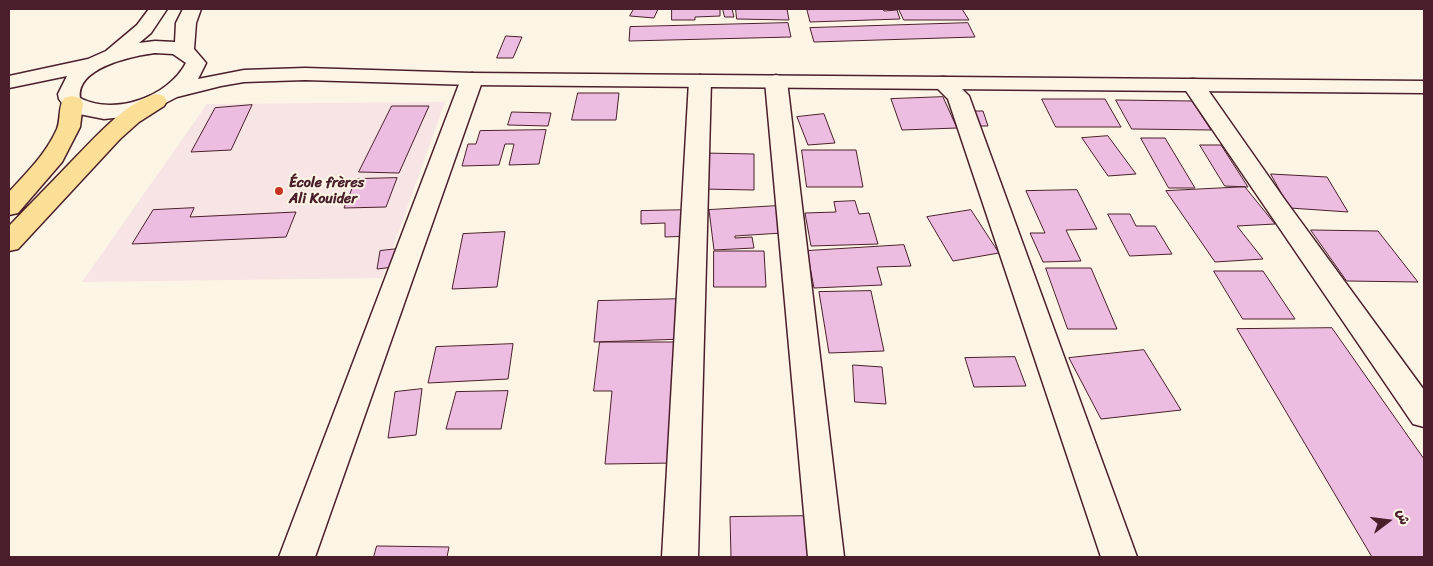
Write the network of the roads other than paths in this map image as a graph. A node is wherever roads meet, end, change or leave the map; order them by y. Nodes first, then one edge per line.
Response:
1 (158, 9) edge
2 (192, 9) edge
3 (188, 53) junction
4 (101, 61) junction
5 (305, 74) junction
6 (472, 79) junction
7 (700, 80) junction
8 (776, 81) junction
9 (9, 82) edge
10 (942, 82) junction
11 (1193, 85) junction
12 (1424, 87) edge
13 (9, 89) edge
14 (165, 96) junction
15 (60, 98) junction
16 (9, 207) edge
17 (9, 242) edge
18 (1413, 381) edge
19 (1424, 414) edge
20 (297, 557) edge
21 (680, 557) edge
22 (826, 557) edge
23 (1119, 557) edge

1 - 4 street
2 - 3 street
3 - 4 street
3 - 5 street
3 - 14 street
4 - 9 street
4 - 15 street
5 - 6 street
5 - 14 street
6 - 7 street
6 - 20 street
7 - 8 street
7 - 21 street
8 - 10 street
8 - 22 street
10 - 11 street
10 - 23 street
11 - 12 street
11 - 18 street
13 - 15 street
14 - 15 street
14 - 17 highway
15 - 16 highway
18 - 19 street

